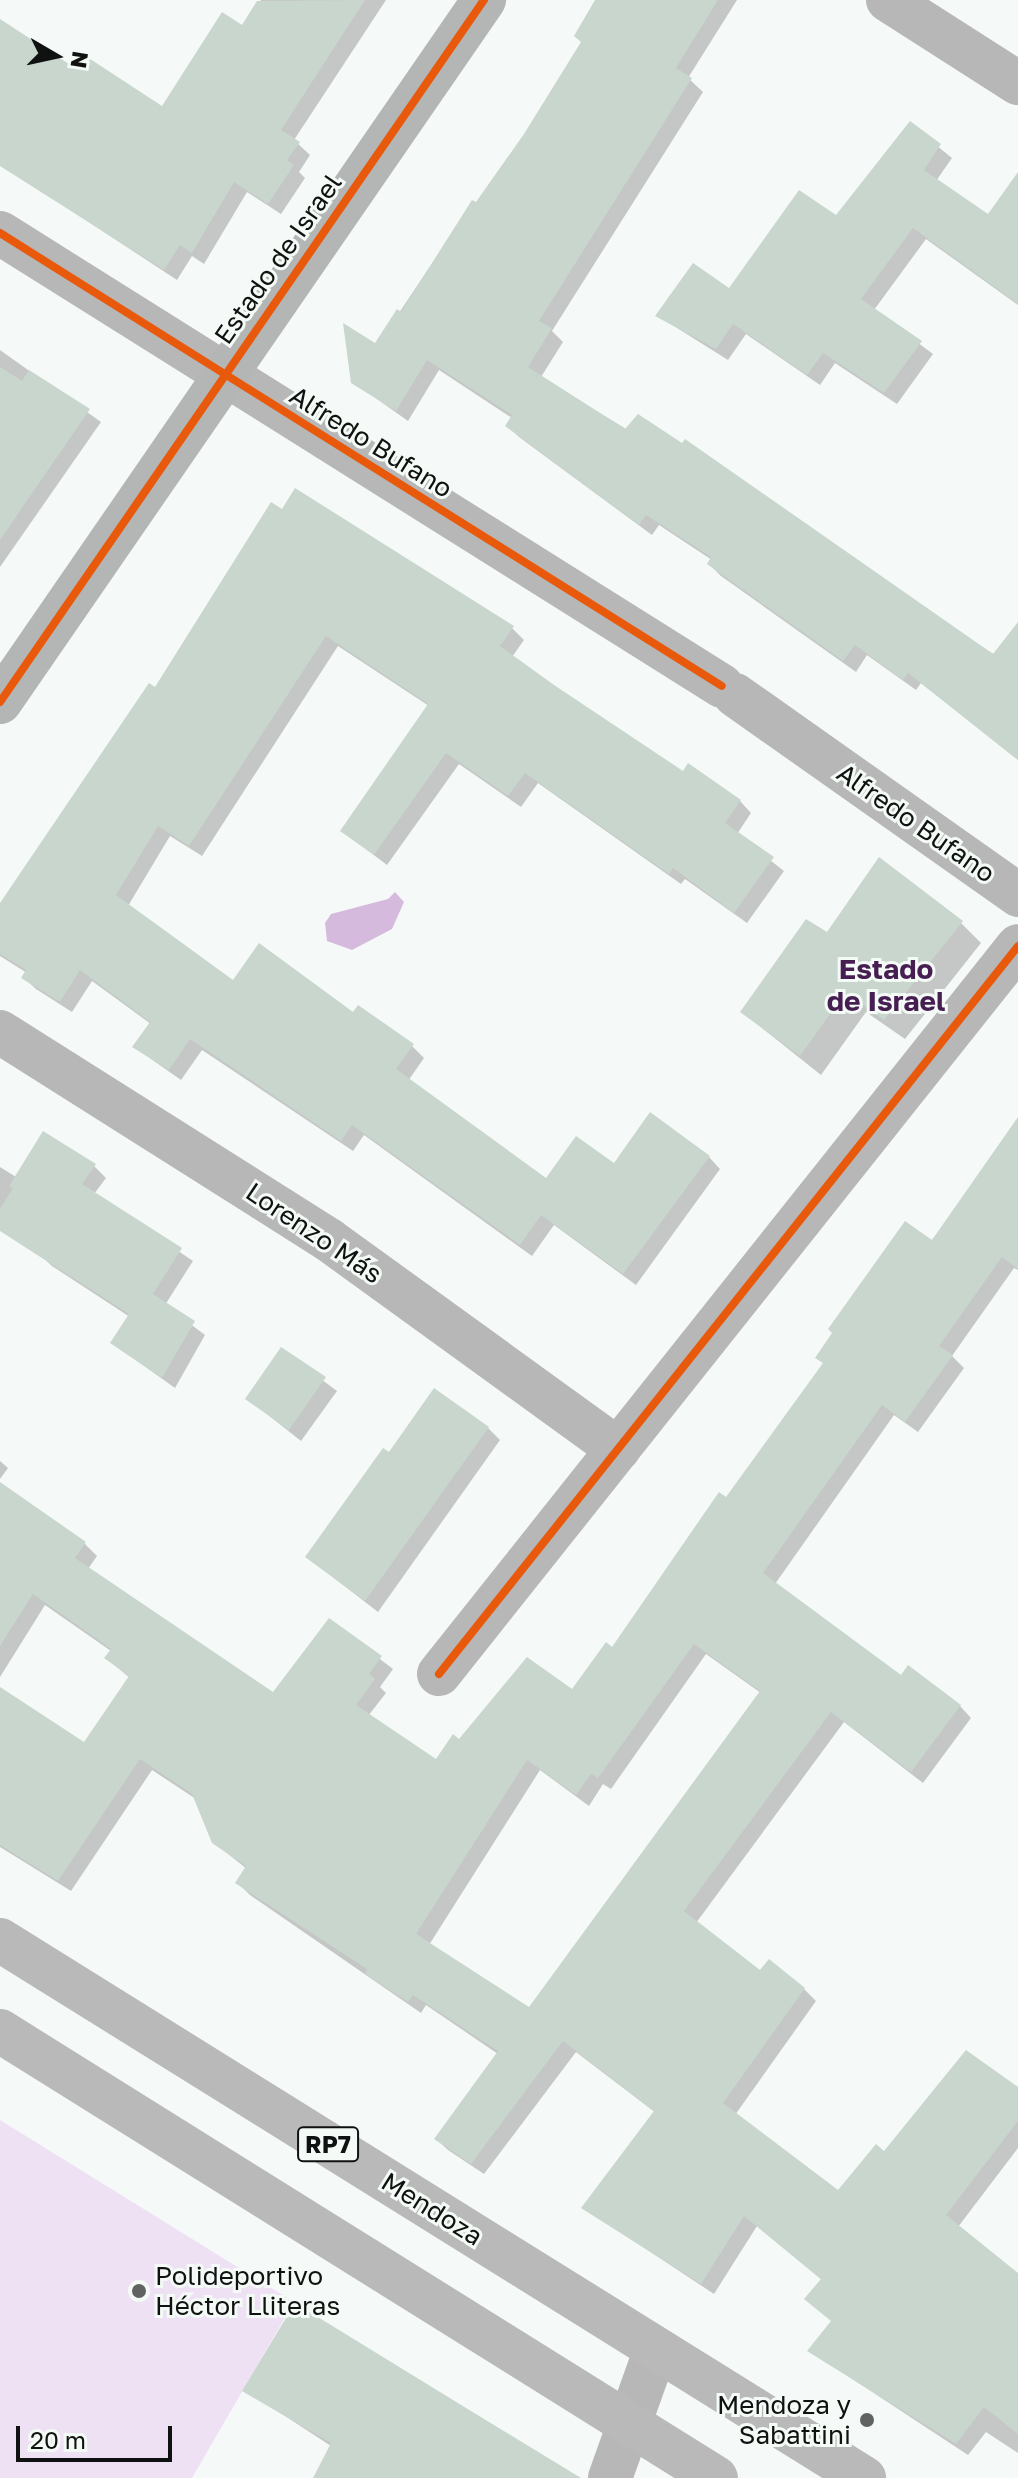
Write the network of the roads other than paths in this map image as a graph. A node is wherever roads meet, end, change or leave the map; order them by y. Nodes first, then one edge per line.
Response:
1 (484, 0) edge
2 (888, 0) edge
3 (1018, 83) edge
4 (0, 233) edge
5 (223, 373) junction
6 (0, 702) edge
7 (1018, 895) edge
8 (1018, 946) edge
9 (0, 1032) edge
10 (618, 1449) junction
11 (439, 1674) dead end
12 (0, 1940) edge
13 (0, 2031) edge
14 (656, 2349) junction
15 (630, 2424) junction
16 (610, 2478) edge
17 (716, 2478) edge
18 (864, 2478) edge

1 - 5 street, Estado de Israel
2 - 3 street
4 - 5 street, Alfredo Bufano
5 - 6 street, Estado de Israel
5 - 7 street, Alfredo Bufano
8 - 10 street
9 - 10 street, Lorenzo Más
10 - 11 street
12 - 14 main road, Mendoza / RP7
13 - 15 main road
14 - 15 street
14 - 18 main road, Mendoza / RP7
15 - 16 street
15 - 17 main road

